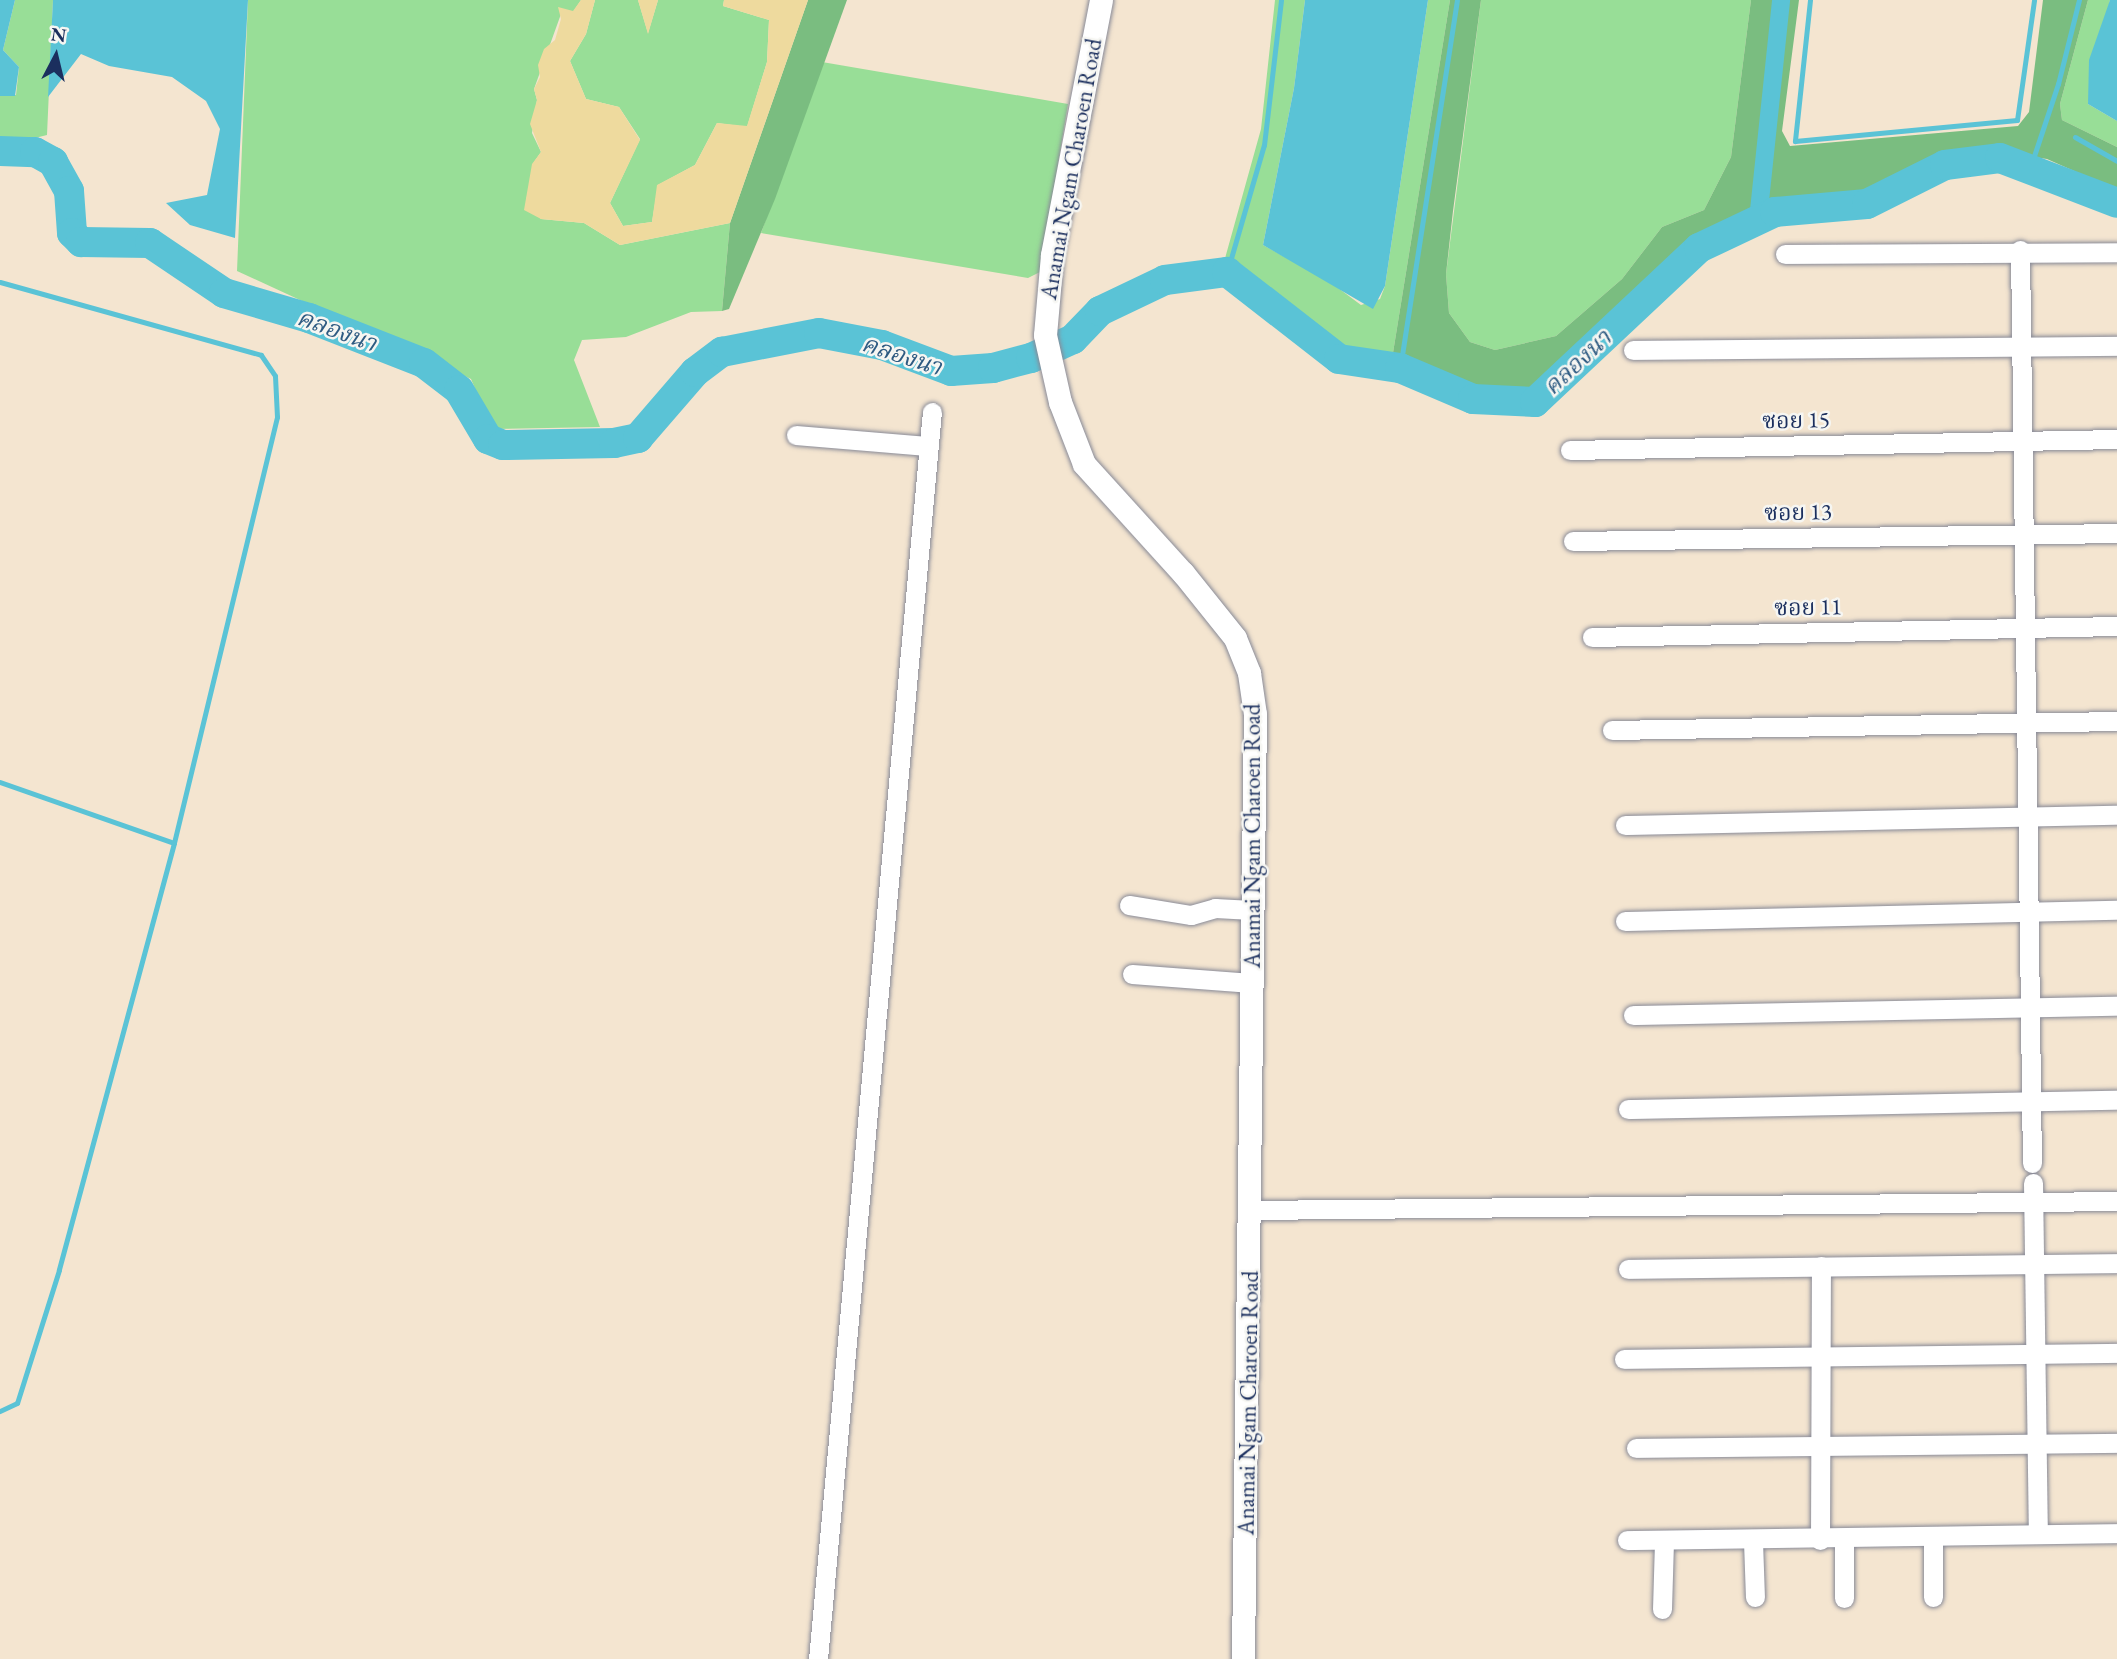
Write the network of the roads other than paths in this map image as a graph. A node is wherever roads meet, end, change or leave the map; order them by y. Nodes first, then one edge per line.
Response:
1 (1101, 0) edge
2 (2020, 250) junction
3 (2117, 252) edge
4 (1785, 254) dead end
5 (2021, 345) junction
6 (2117, 346) edge
7 (1633, 351) dead end
8 (932, 412) dead end
9 (796, 435) dead end
10 (2023, 439) junction
11 (2117, 439) edge
12 (927, 446) junction
13 (1570, 450) dead end
14 (2024, 533) junction
15 (2117, 533) edge
16 (1573, 541) dead end
17 (2025, 626) junction
18 (2117, 626) edge
19 (1592, 637) dead end
20 (2027, 721) junction
21 (2117, 721) edge
22 (1612, 730) dead end
23 (2028, 815) junction
24 (2117, 815) edge
25 (1625, 825) dead end
26 (1129, 905) dead end
27 (1252, 910) junction
28 (2117, 910) edge
29 (2029, 911) junction
30 (1625, 921) dead end
31 (1132, 974) dead end
32 (1252, 983) junction
33 (2031, 1006) junction
34 (2117, 1006) edge
35 (1633, 1015) dead end
36 (2117, 1100) edge
37 (2032, 1101) junction
38 (1628, 1109) dead end
39 (2033, 1183) junction
40 (2117, 1201) edge
41 (1249, 1210) junction
42 (2117, 1262) edge
43 (2034, 1263) junction
44 (1821, 1266) junction
45 (1628, 1269) dead end
46 (2035, 1353) junction
47 (2117, 1353) edge
48 (1821, 1358) junction
49 (1624, 1359) dead end
50 (2037, 1443) junction
51 (2117, 1443) edge
52 (1636, 1448) dead end
53 (1821, 1448) junction
54 (2038, 1533) junction
55 (2117, 1533) edge
56 (1933, 1539) junction
57 (1627, 1540) dead end
58 (1820, 1540) junction
59 (1844, 1540) junction
60 (1664, 1541) junction
61 (1753, 1541) junction
62 (1755, 1597) dead end
63 (1933, 1597) dead end
64 (1844, 1598) dead end
65 (1662, 1609) dead end
66 (818, 1659) edge
67 (1243, 1659) edge

1 - 27 street, Anamai Ngam Charoen Road
2 - 3 street
2 - 4 street
2 - 5 street
5 - 6 street
5 - 7 street
5 - 10 street
8 - 12 street
9 - 12 street
10 - 11 street, ซอย 15
10 - 13 street, ซอย 15
10 - 14 street
12 - 66 street
14 - 15 street, ซอย 13
14 - 16 street, ซอย 13
14 - 17 street
17 - 18 street, ซอย 11
17 - 19 street, ซอย 11
17 - 20 street
20 - 21 street
20 - 22 street
20 - 23 street
23 - 24 street
23 - 25 street
23 - 29 street
26 - 27 street
27 - 32 street, Anamai Ngam Charoen Road
28 - 29 street
29 - 30 street
29 - 33 street
31 - 32 street
32 - 41 street, Anamai Ngam Charoen Road
33 - 34 street
33 - 35 street
33 - 37 street
36 - 37 street
37 - 38 street
37 - 39 street
39 - 40 street
39 - 41 street
39 - 43 street
41 - 67 street, Anamai Ngam Charoen Road
42 - 43 street
43 - 44 street
43 - 46 street
44 - 45 street
44 - 48 street
46 - 47 street
46 - 48 street
46 - 50 street
48 - 49 street
48 - 53 street
50 - 51 street
50 - 53 street
50 - 54 street
52 - 53 street
53 - 58 street
54 - 55 street
54 - 56 street
56 - 59 street
56 - 63 street
57 - 60 street
58 - 59 street
58 - 61 street
59 - 64 street
60 - 61 street
60 - 65 street
61 - 62 street

